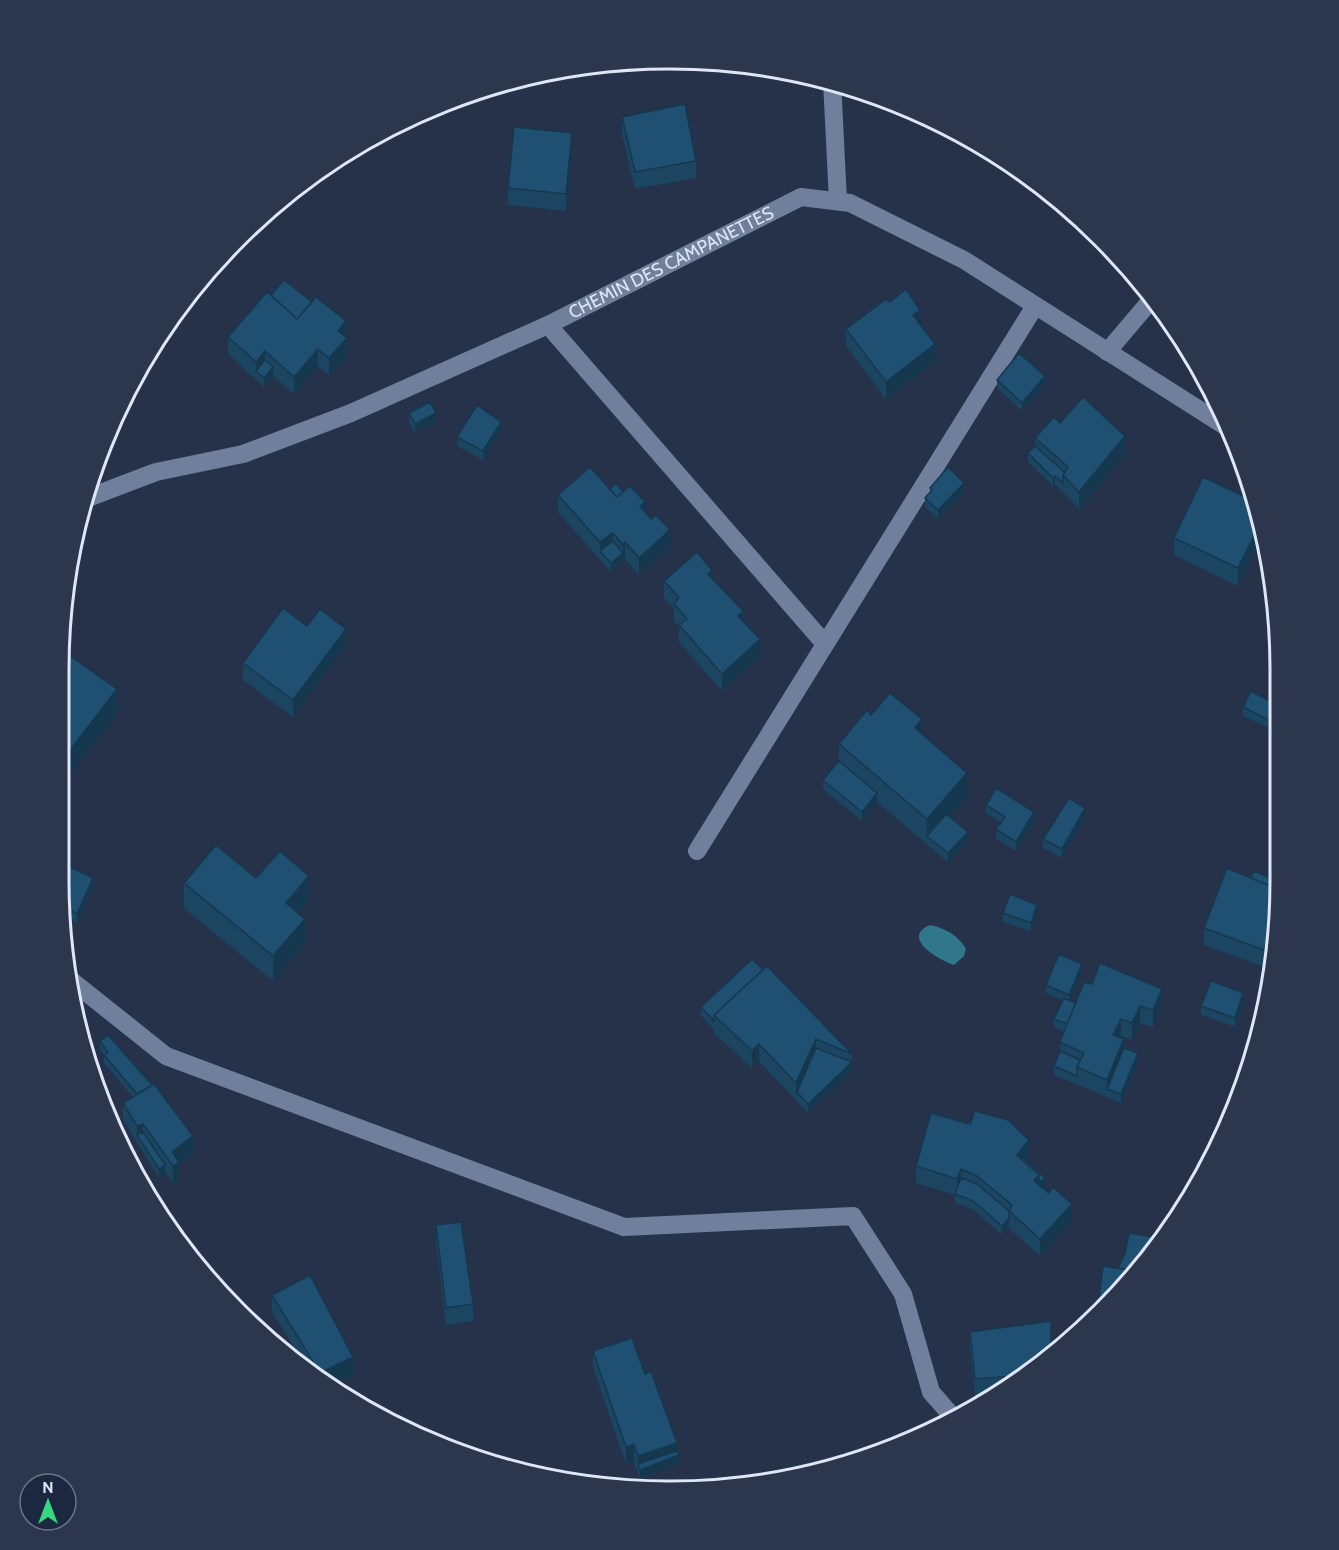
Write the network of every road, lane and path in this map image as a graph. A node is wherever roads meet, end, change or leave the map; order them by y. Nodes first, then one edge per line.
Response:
1 (833, 91) edge
2 (838, 201) junction
3 (1147, 305) edge
4 (1035, 306) junction
5 (548, 326) junction
6 (1107, 352) junction
7 (1215, 420) edge
8 (95, 495) edge
9 (825, 644) junction
10 (697, 851) dead end
11 (79, 987) edge
12 (949, 1412) edge

1 - 2 street
2 - 4 street, CHEMIN DES CAMPANETTES
2 - 5 street, CHEMIN DES CAMPANETTES
3 - 6 street
4 - 6 street, CHEMIN DES CAMPANETTES
4 - 9 street
5 - 8 street, CHEMIN DES CAMPANETTES
5 - 9 street
6 - 7 street, CHEMIN DES CAMPANETTES
9 - 10 street
11 - 12 street

